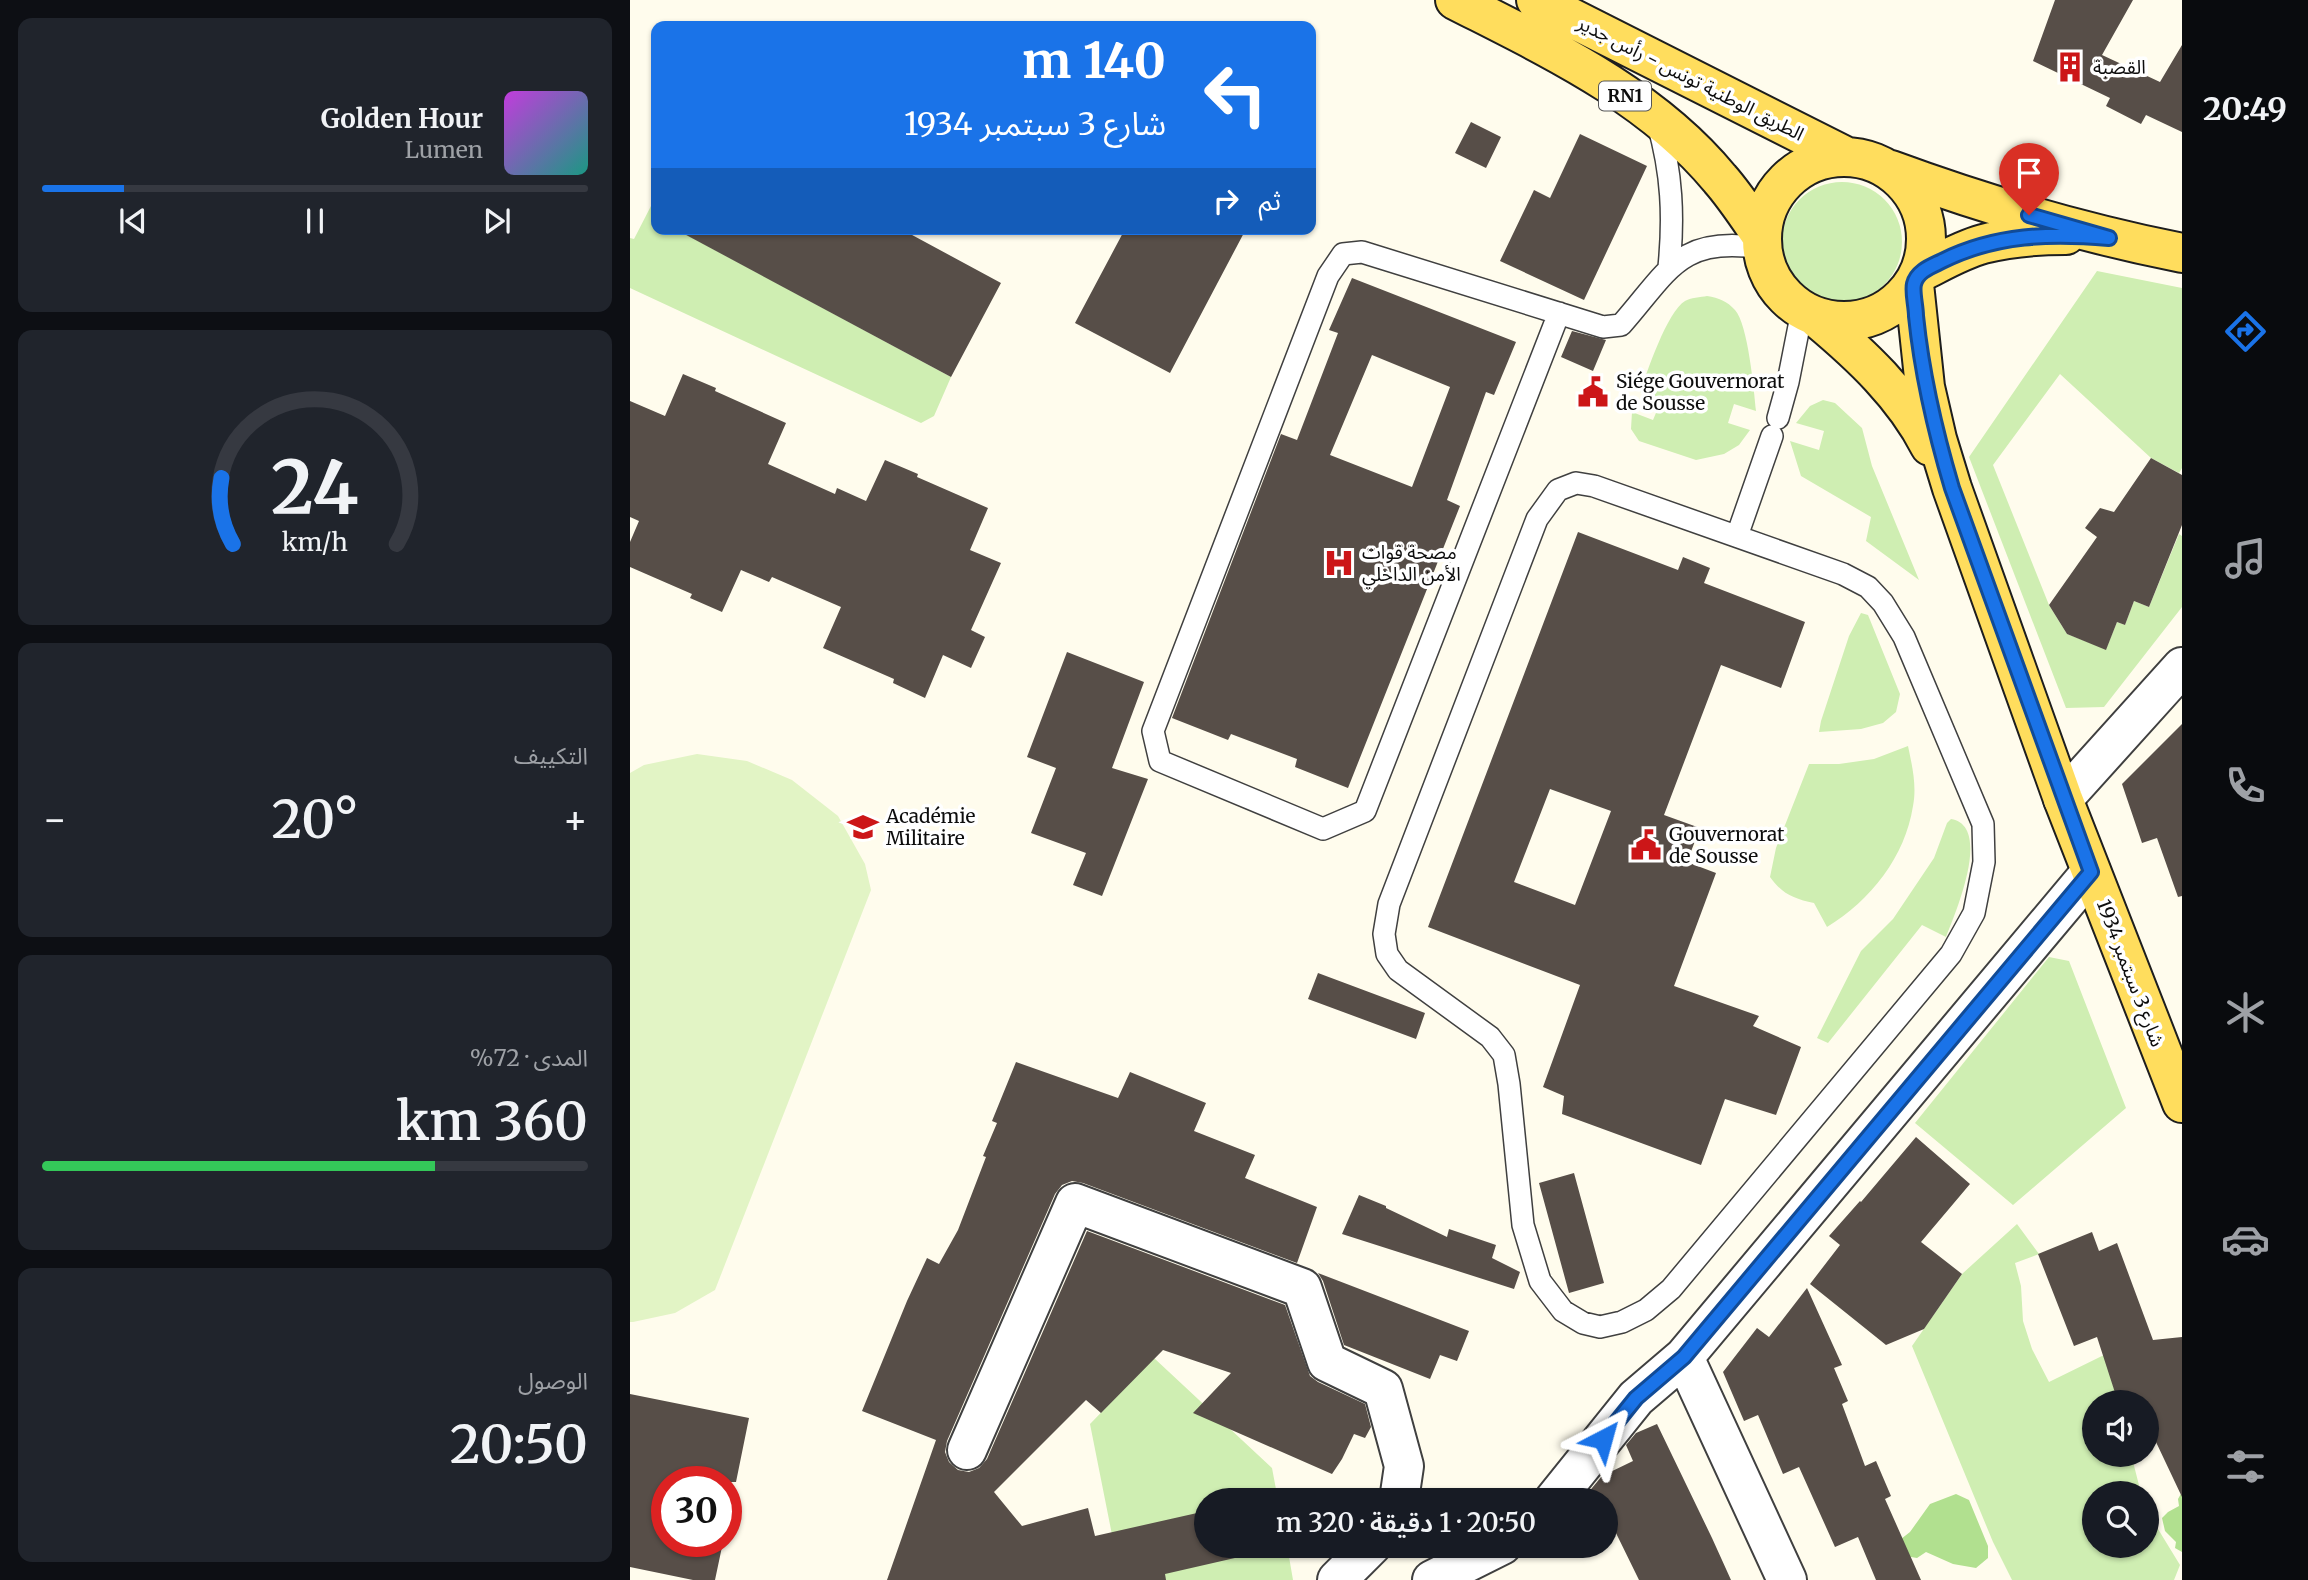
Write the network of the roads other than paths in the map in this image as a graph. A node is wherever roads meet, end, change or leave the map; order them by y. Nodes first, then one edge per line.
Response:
1 (1455, 0) edge
2 (1536, 0) edge
3 (1657, 118) junction
4 (1845, 156) junction
5 (1886, 168) junction
6 (2109, 238) junction
7 (1761, 241) junction
8 (2182, 253) edge
9 (1669, 267) junction
10 (1917, 278) junction
11 (1559, 313) junction
12 (1810, 315) junction
13 (1952, 488) junction
14 (1737, 537) junction
15 (2182, 667) edge
16 (2063, 799) junction
17 (2091, 872) junction
18 (2182, 1103) edge
19 (1684, 1357) junction
20 (967, 1450) dead end
21 (1401, 1488) edge
22 (1564, 1488) edge
23 (1359, 1558) edge
24 (1476, 1558) edge
25 (1337, 1580) edge
26 (1432, 1580) edge
27 (1787, 1580) edge

1 - 3 main road, الطريق الوطنية تونس - رأس جدير / RN1
2 - 4 main road, الطريق الوطنية تونس - رأس جدير / RN1
3 - 7 main road, الطريق الوطنية تونس - رأس جدير / RN1
3 - 9 lane
4 - 5 main road, RN1
4 - 7 main road, RN1
5 - 6 main road
5 - 10 main road, RN1
6 - 8 main road
6 - 10 main road
7 - 9 lane
7 - 12 main road, RN1
9 - 11 lane
10 - 12 main road
10 - 13 main road, شارع 3 سبتمبر 1934 / RN1
11 - 11 lane
12 - 13 main road, شارع 3 سبتمبر 1934 / RN1
12 - 14 lane
13 - 16 main road, شارع 3 سبتمبر 1934 / RN1
14 - 14 lane
15 - 16 street
16 - 17 main road, شارع 3 سبتمبر 1934 / RN1
17 - 18 main road, شارع 3 سبتمبر 1934 / RN1
17 - 19 street
19 - 22 street
19 - 27 street
20 - 21 street
23 - 25 street
24 - 26 street

